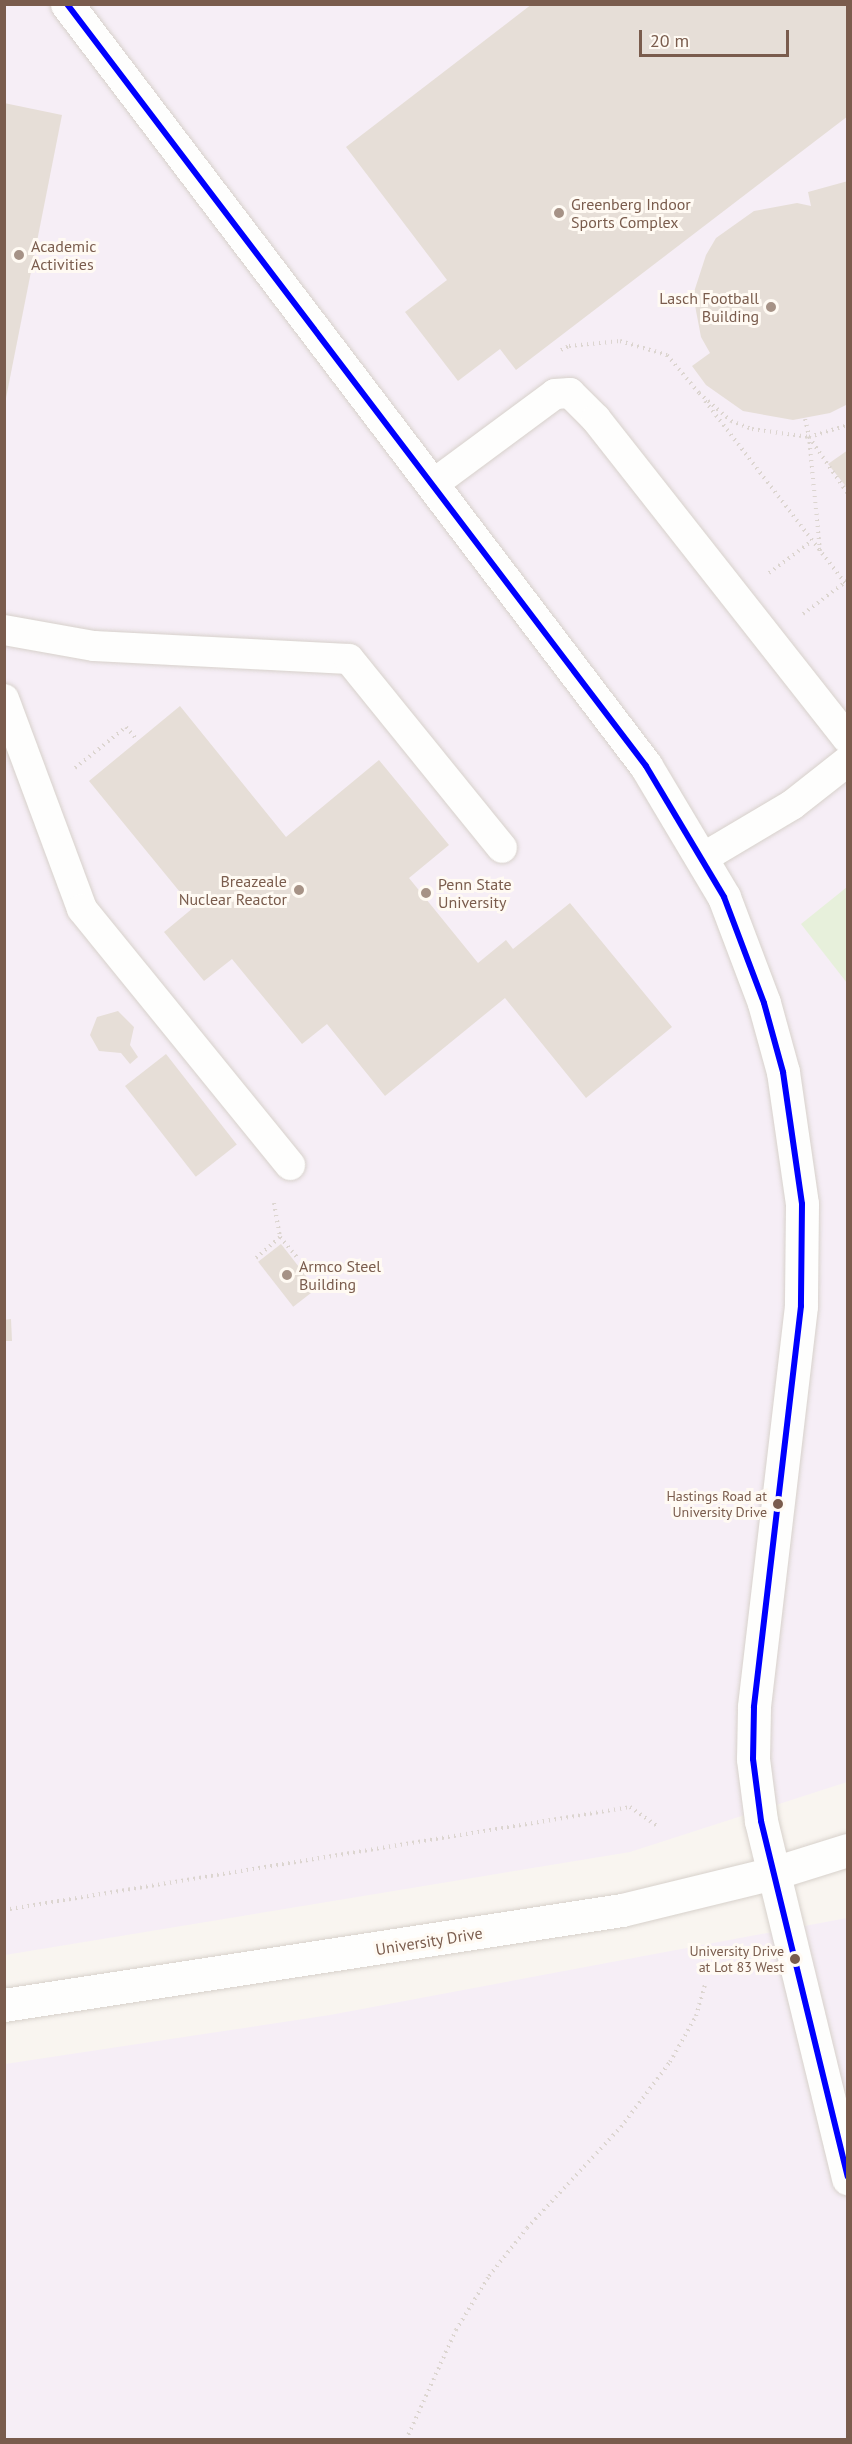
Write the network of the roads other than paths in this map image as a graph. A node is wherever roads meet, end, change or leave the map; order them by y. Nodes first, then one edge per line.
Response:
1 (67, 4) edge
2 (432, 485) junction
3 (4, 630) edge
4 (4, 699) edge
5 (848, 739) edge
6 (848, 761) edge
7 (502, 848) dead end
8 (701, 859) junction
9 (290, 1165) dead end
10 (848, 1850) edge
11 (774, 1873) junction
12 (4, 2005) edge
13 (848, 2179) edge

1 - 2 street
2 - 5 lane
2 - 8 street
3 - 7 lane
4 - 9 lane
6 - 8 lane
8 - 11 street
10 - 11 street, University Drive
11 - 12 street, University Drive
11 - 13 street

